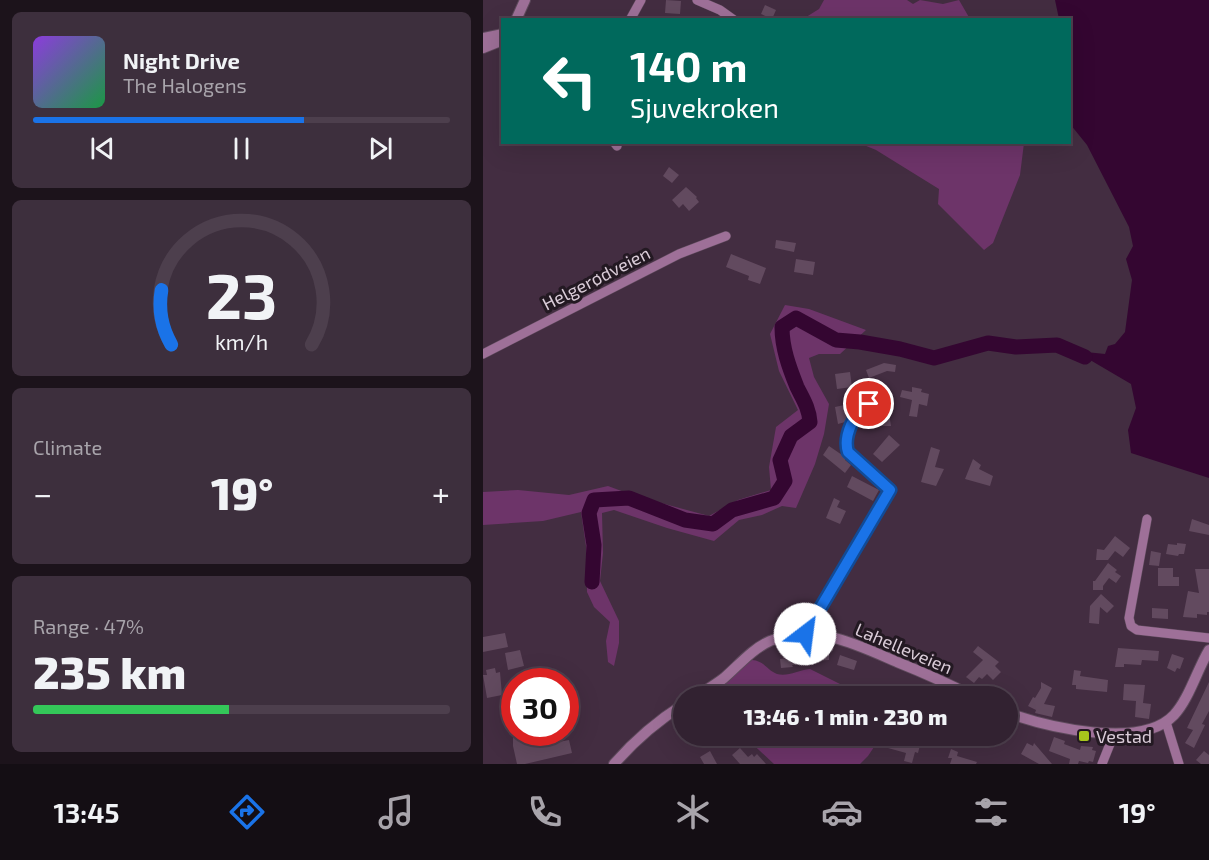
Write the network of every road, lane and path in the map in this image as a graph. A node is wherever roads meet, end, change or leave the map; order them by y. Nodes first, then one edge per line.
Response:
1 (525, 0) edge
2 (641, 0) edge
3 (697, 0) edge
4 (517, 18) edge
5 (631, 18) edge
6 (731, 18) edge
7 (501, 34) edge
8 (483, 38) edge
9 (501, 41) edge
10 (483, 48) edge
11 (726, 236) dead end
12 (483, 354) edge
13 (869, 404) dead end
14 (1147, 519) dead end
15 (805, 634) junction
16 (1209, 638) edge
17 (1209, 650) edge
18 (712, 686) edge
19 (952, 686) edge
20 (673, 712) edge
21 (1018, 716) edge
22 (1166, 722) junction
23 (1114, 734) junction
24 (615, 764) edge
25 (1102, 764) edge
26 (1179, 764) edge

1 - 4 street
2 - 5 street
3 - 6 street
7 - 8 street
9 - 10 street
11 - 12 street, Helgerødveien
13 - 15 street
14 - 16 street
15 - 18 street, Lahelleveien
15 - 19 street, Lahelleveien
17 - 22 street
20 - 24 street
21 - 23 street
22 - 23 street
22 - 26 street
23 - 25 street

